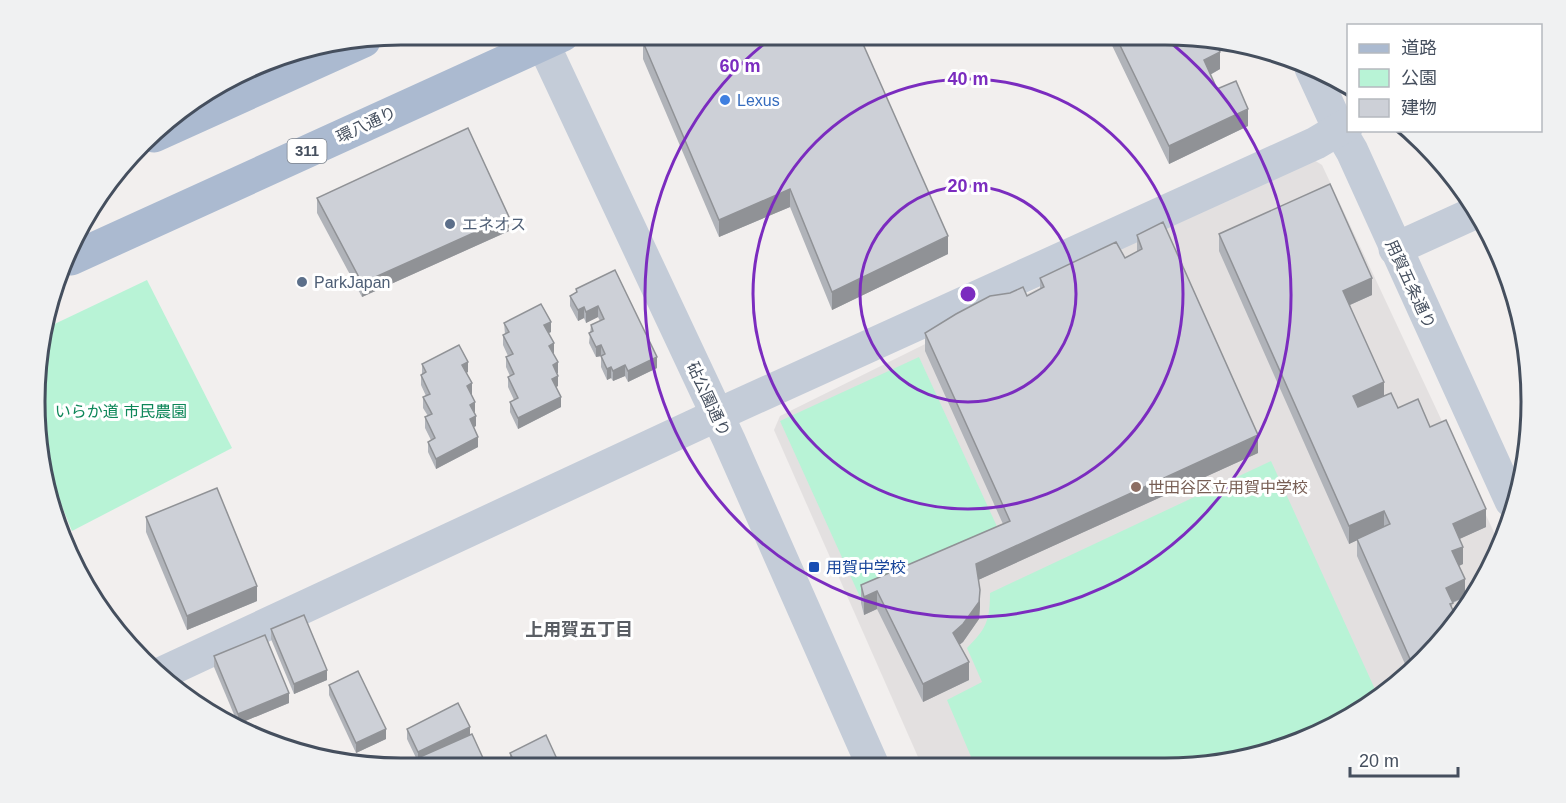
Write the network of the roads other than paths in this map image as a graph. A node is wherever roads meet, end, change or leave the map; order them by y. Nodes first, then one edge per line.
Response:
1 (533, 45) edge
2 (551, 45) edge
3 (344, 50) edge
4 (1318, 80) edge
5 (1344, 126) edge
6 (173, 127) edge
7 (1469, 216) edge
8 (1395, 249) junction
9 (76, 257) edge
10 (717, 415) junction
11 (1509, 464) edge
12 (1510, 491) edge
13 (167, 671) edge
14 (860, 758) edge

1 - 9 main road, 環八通り / 311
2 - 10 street, 砧公園通り
3 - 6 main road
4 - 5 street, 用賀五条通り
5 - 8 street, 用賀五条通り
5 - 10 street
7 - 8 street
8 - 11 street, 用賀五条通り
10 - 13 street
10 - 14 street, 砧公園通り
11 - 12 street, 用賀五条通り

